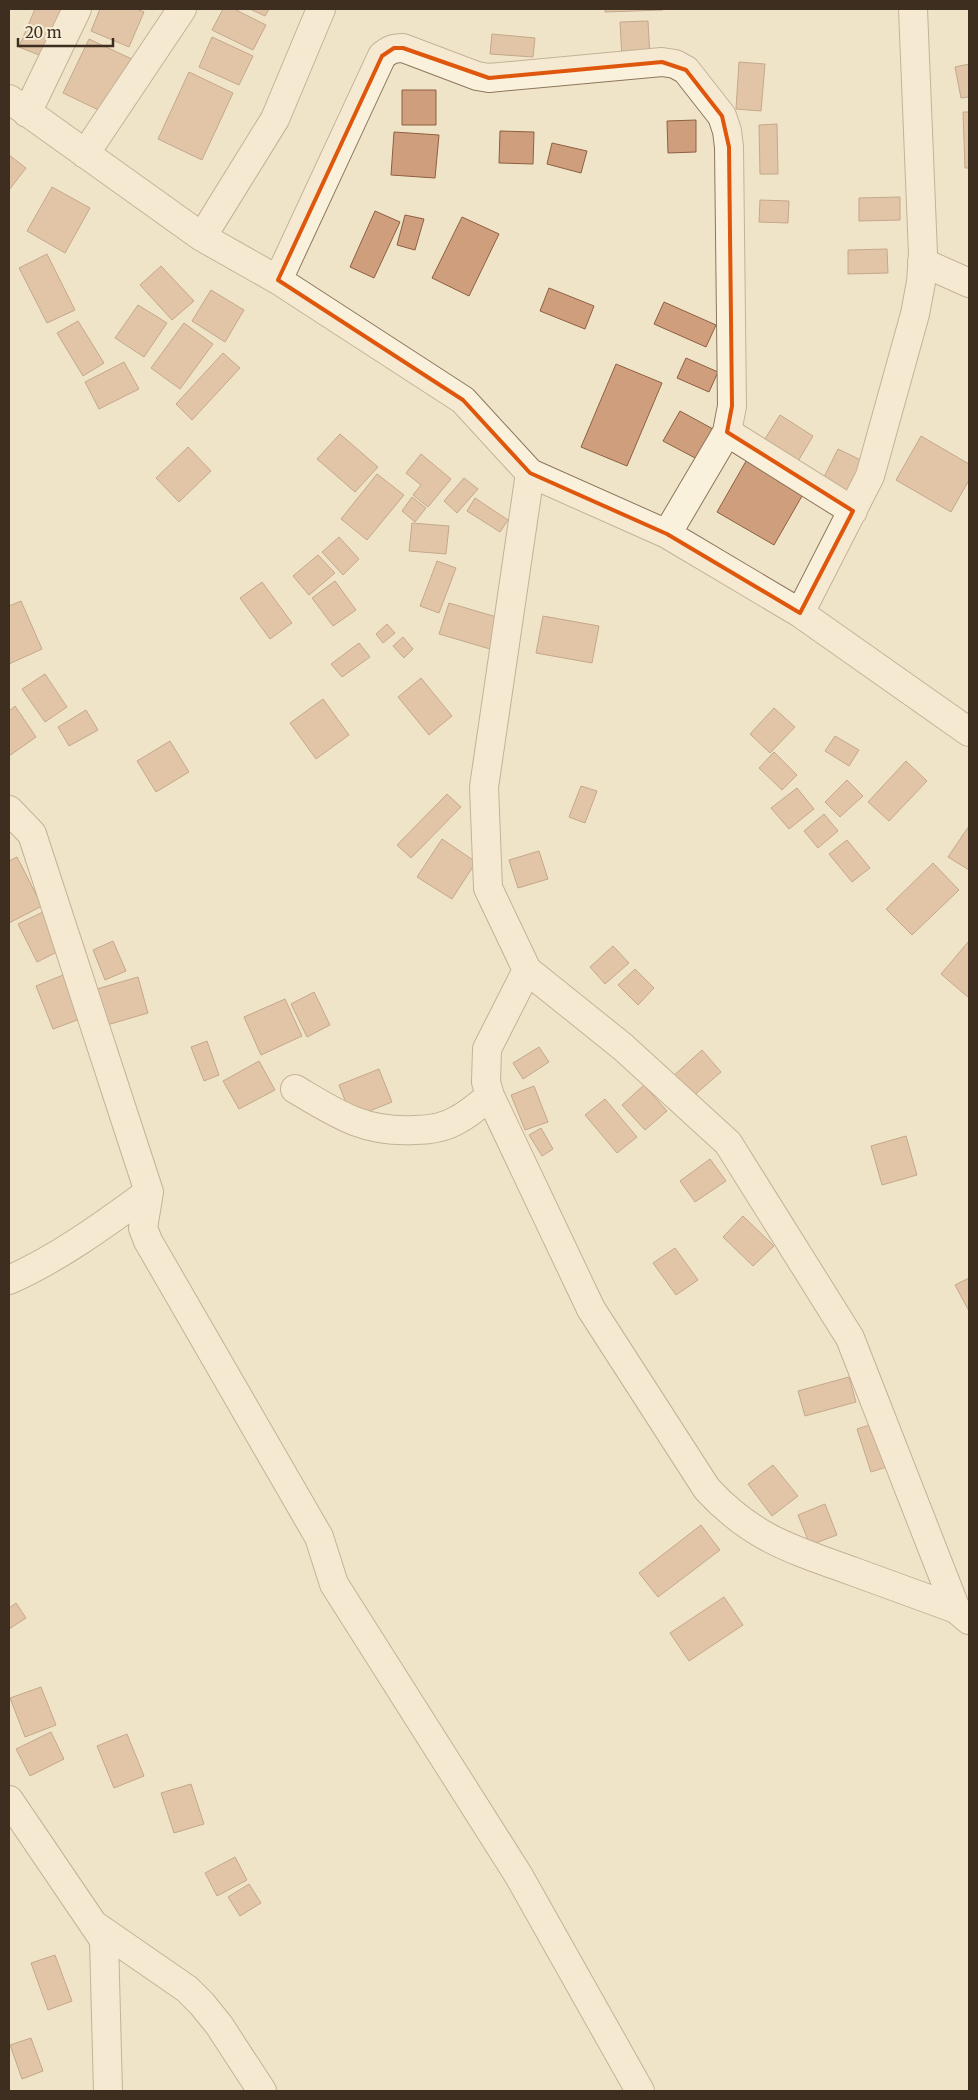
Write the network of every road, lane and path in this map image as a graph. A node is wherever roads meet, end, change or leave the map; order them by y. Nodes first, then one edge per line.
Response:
1 (76, 9) edge
2 (182, 9) edge
3 (321, 9) edge
4 (912, 9) edge
5 (18, 106) edge
6 (85, 154) junction
7 (202, 237) junction
8 (922, 262) junction
9 (278, 280) junction
10 (969, 283) edge
11 (727, 432) junction
12 (530, 472) junction
13 (853, 511) junction
14 (667, 534) junction
15 (800, 613) junction
16 (969, 732) edge
17 (9, 810) edge
18 (527, 970) junction
19 (295, 1089) dead end
20 (490, 1096) junction
21 (149, 1192) junction
22 (9, 1280) edge
23 (963, 1614) edge
24 (9, 1800) edge
25 (93, 1924) junction
26 (108, 2091) edge
27 (262, 2091) edge
28 (640, 2091) edge

1 - 5 street
2 - 6 street
3 - 7 street
4 - 8 street
5 - 6 street
6 - 7 street
7 - 9 street
8 - 10 street
8 - 13 street
9 - 11 street
9 - 12 street
11 - 13 street
11 - 14 street
12 - 14 street
12 - 18 street
13 - 15 street
14 - 15 street
15 - 16 street
17 - 21 street
18 - 20 street
18 - 23 street
19 - 20 street
20 - 23 street
21 - 22 street
21 - 28 street
24 - 25 street
25 - 26 street
25 - 27 street

